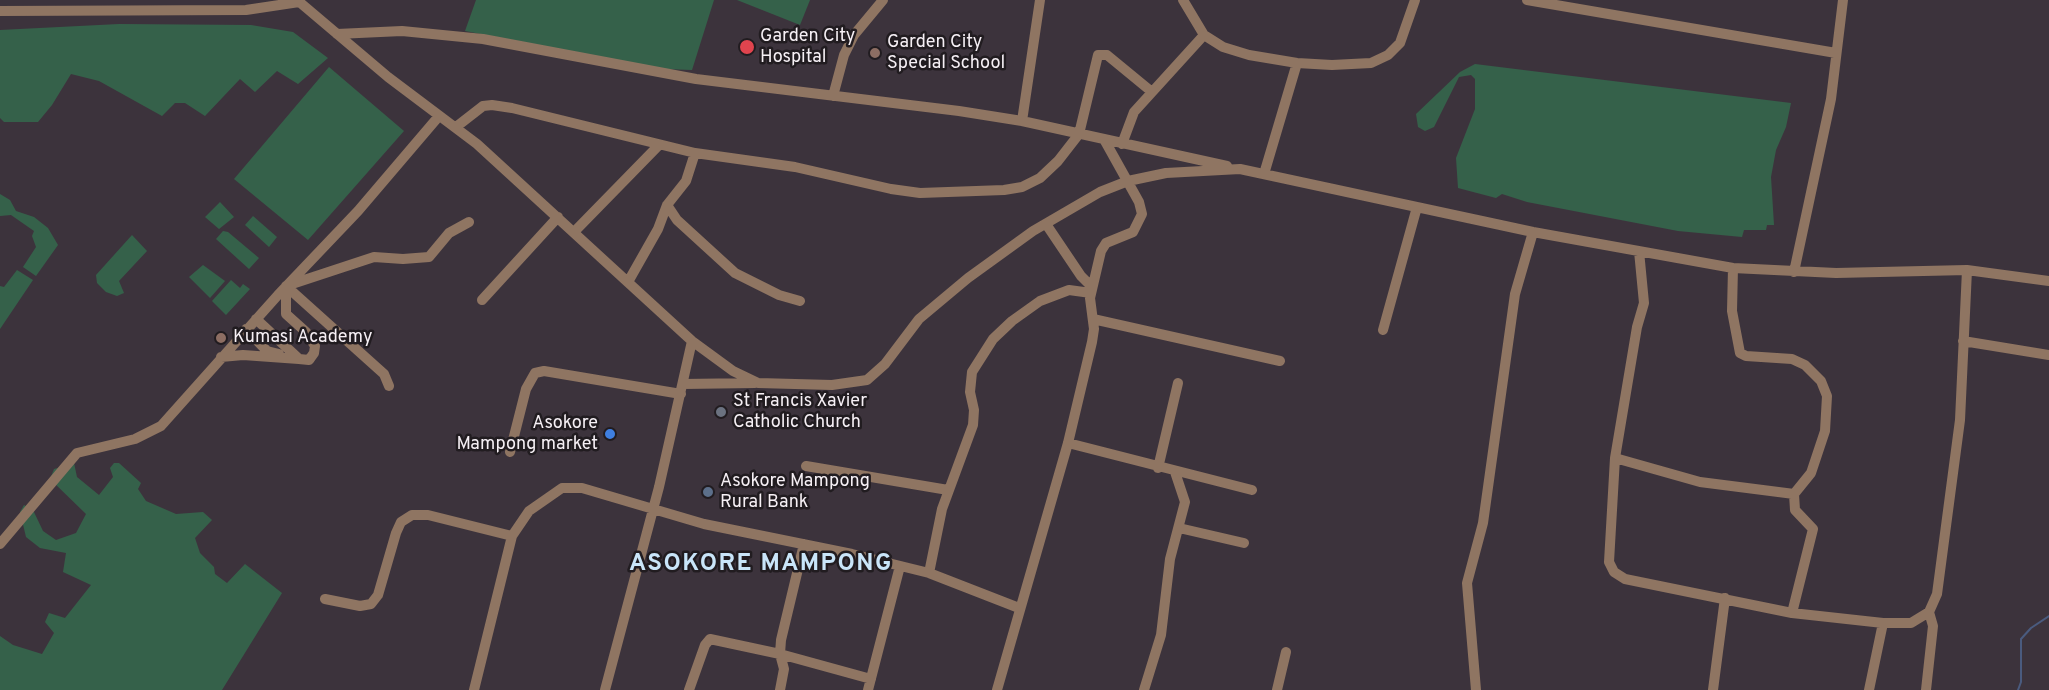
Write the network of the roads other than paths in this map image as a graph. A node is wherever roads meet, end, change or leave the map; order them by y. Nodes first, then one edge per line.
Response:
1 (884, 0) edge
2 (1040, 0) edge
3 (1183, 0) edge
4 (1415, 0) edge
5 (1527, 0) edge
6 (1843, 0) edge
7 (298, 1) edge
8 (1588, 5) edge
9 (0, 11) edge
10 (336, 34) junction
11 (1204, 35) junction
12 (1836, 53) junction
13 (1297, 63) junction
14 (1152, 92) junction
15 (833, 96) junction
16 (439, 116) junction
17 (1022, 121) junction
18 (456, 127) junction
19 (1079, 134) junction
20 (1104, 141) junction
21 (1122, 144) junction
22 (659, 145) junction
23 (695, 153) junction
24 (1240, 169) junction
25 (1264, 174) junction
26 (1128, 181) junction
27 (667, 205) junction
28 (1417, 207) junction
29 (558, 217) junction
30 (469, 222) dead end
31 (1046, 224) junction
32 (574, 232) junction
33 (1533, 232) junction
34 (1639, 251) junction
35 (1733, 268) junction
36 (1967, 270) junction
37 (1794, 272) junction
38 (2049, 281) edge
39 (628, 282) junction
40 (286, 286) junction
41 (1092, 290) junction
42 (482, 300) dead end
43 (800, 301) dead end
44 (271, 302) junction
45 (286, 314) junction
46 (256, 319) junction
47 (1093, 320) junction
48 (246, 329) junction
49 (1383, 330) dead end
50 (692, 341) junction
51 (1963, 341) junction
52 (2049, 355) edge
53 (221, 357) junction
54 (299, 359) junction
55 (1280, 361) dead end
56 (758, 383) junction
57 (1178, 383) dead end
58 (389, 386) dead end
59 (682, 389) junction
60 (1068, 443) junction
61 (510, 452) dead end
62 (1615, 458) junction
63 (806, 466) dead end
64 (1158, 468) junction
65 (1175, 472) junction
66 (948, 490) junction
67 (1252, 490) dead end
68 (1794, 494) junction
69 (654, 508) junction
70 (1179, 528) junction
71 (512, 536) junction
72 (0, 543) edge
73 (1244, 543) dead end
74 (804, 544) junction
75 (900, 566) junction
76 (929, 573) junction
77 (1725, 598) junction
78 (325, 599) dead end
79 (1019, 608) junction
80 (1929, 612) junction
81 (1792, 613) junction
82 (1883, 623) junction
83 (1287, 652) dead end
84 (780, 654) junction
85 (870, 684) edge
86 (474, 690) edge
87 (605, 690) edge
88 (689, 690) edge
89 (780, 690) edge
90 (997, 690) edge
91 (1144, 690) edge
92 (1277, 690) edge
93 (1476, 690) edge
94 (1713, 690) edge
95 (1869, 690) edge
96 (1926, 690) edge

1 - 15 street
2 - 17 street
3 - 11 street
4 - 13 street
5 - 8 street
6 - 12 street
7 - 9 street
7 - 10 street
8 - 12 street
10 - 15 street
10 - 16 street
11 - 13 street
11 - 14 street
12 - 37 street
13 - 25 street
14 - 19 street
14 - 21 street
15 - 17 street
16 - 18 street
16 - 40 street
17 - 19 street
18 - 22 street
18 - 29 street
19 - 20 street
19 - 23 street
20 - 21 street
20 - 26 street
21 - 24 street
22 - 23 street
22 - 32 street
23 - 27 street
24 - 25 street
24 - 26 street
25 - 28 street
26 - 31 street
26 - 41 street
27 - 39 street
27 - 43 street
28 - 33 street
28 - 49 street
29 - 32 street
29 - 42 street
30 - 40 street
31 - 41 street
31 - 56 street
32 - 39 street
33 - 34 street
33 - 93 street
34 - 35 street
34 - 62 street
35 - 37 street
35 - 68 street
36 - 37 street
36 - 38 street
36 - 51 street
39 - 50 street
40 - 44 street
40 - 45 street
40 - 58 street
41 - 47 street
41 - 66 street
44 - 45 street
44 - 46 street
45 - 54 street
46 - 48 street
46 - 54 street
47 - 55 street
47 - 60 street
48 - 53 street
48 - 54 street
50 - 56 street
50 - 59 street
51 - 52 street
51 - 80 street
53 - 54 street
53 - 72 street
56 - 59 street
57 - 64 street
59 - 61 street
59 - 69 street
60 - 64 street
60 - 79 street
62 - 68 street
62 - 77 street
63 - 66 street
64 - 65 street
65 - 67 street
65 - 70 street
66 - 76 street
68 - 81 street
69 - 71 street
69 - 74 street
69 - 87 street
70 - 73 street
70 - 91 street
71 - 78 street
71 - 86 street
74 - 75 street
74 - 84 street
75 - 76 street
75 - 85 street
76 - 79 street
77 - 81 street
77 - 94 street
79 - 90 street
80 - 82 street
80 - 96 street
81 - 82 street
82 - 95 street
83 - 92 street
84 - 85 street
84 - 88 street
84 - 89 street

